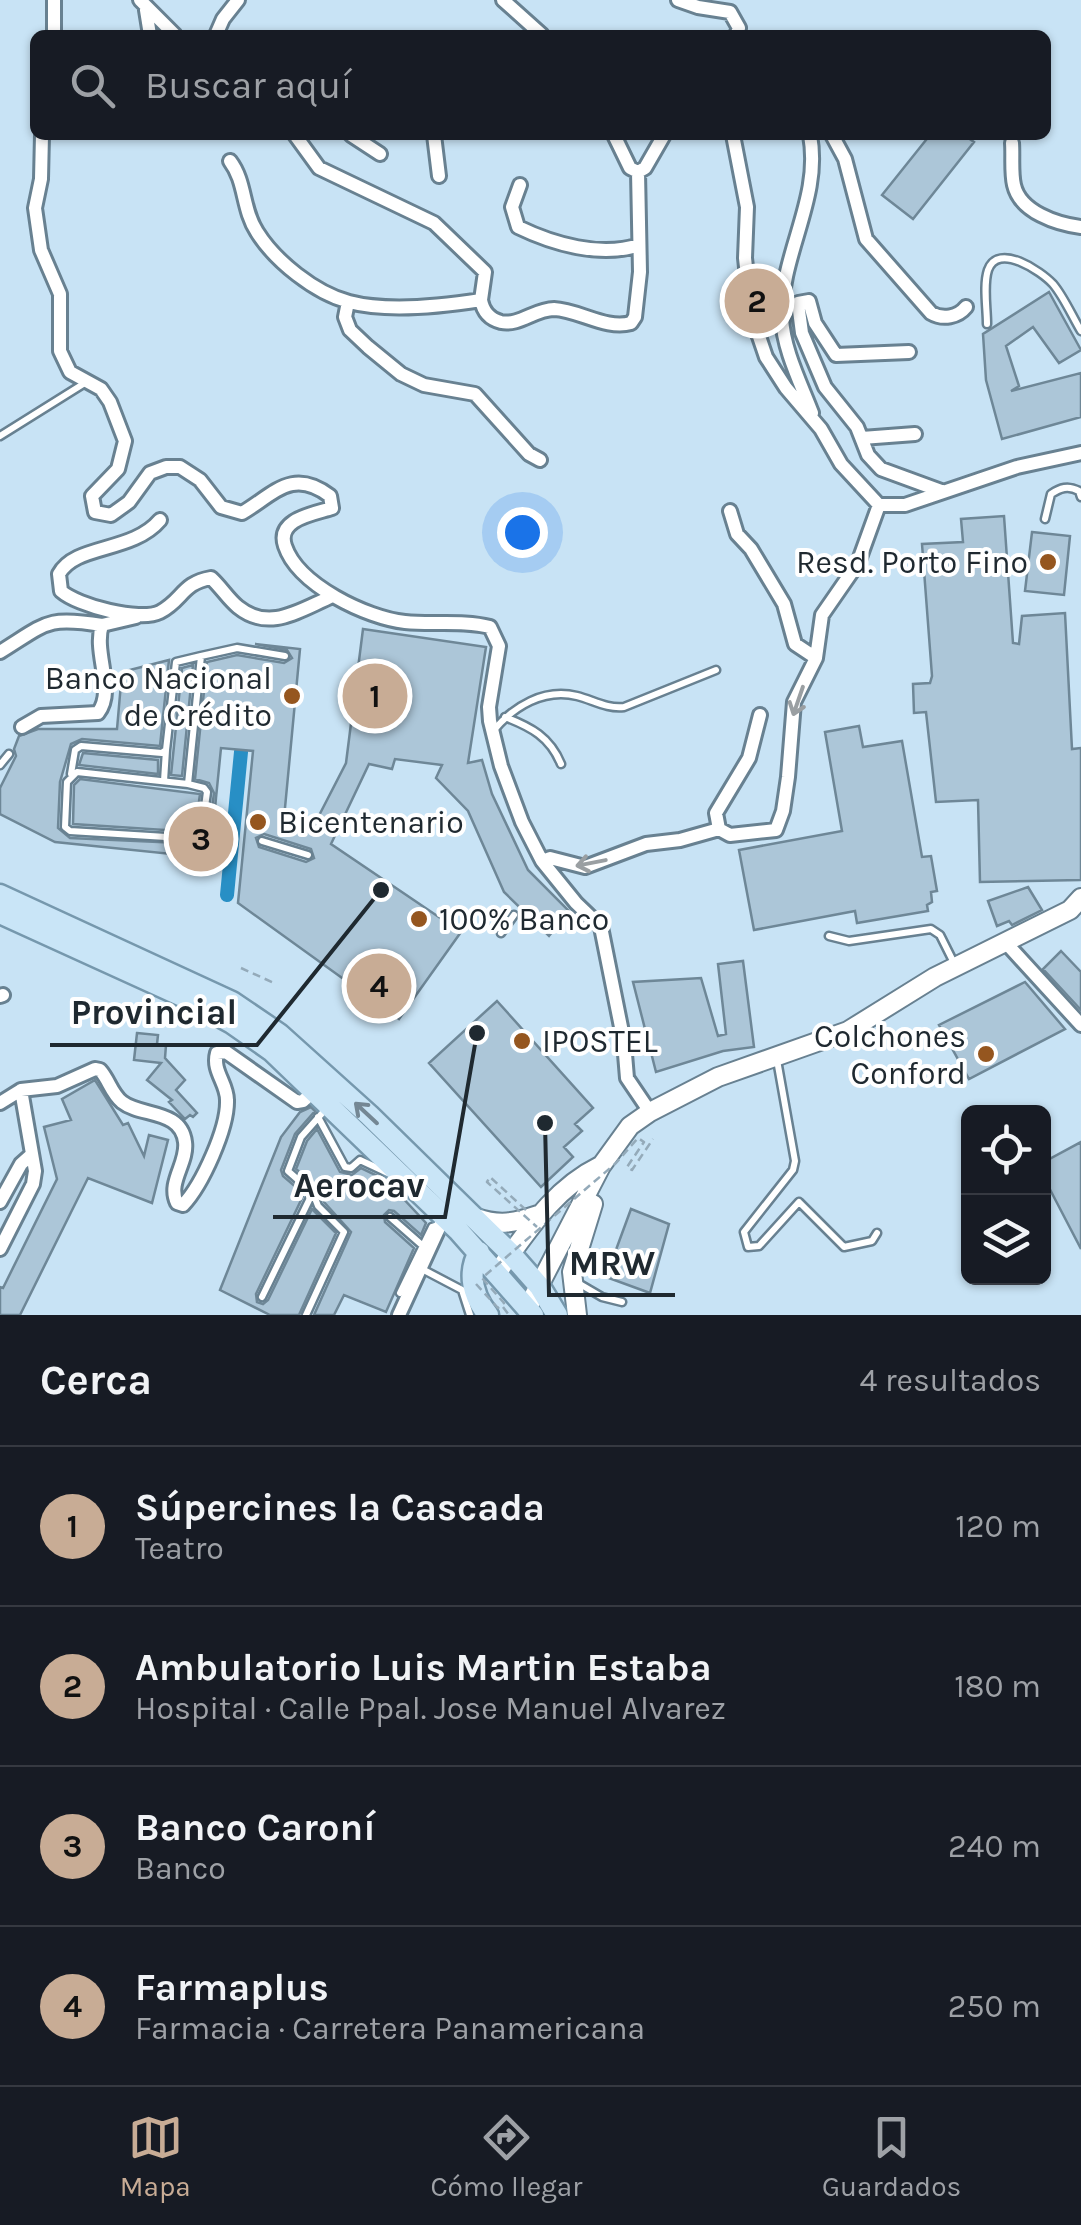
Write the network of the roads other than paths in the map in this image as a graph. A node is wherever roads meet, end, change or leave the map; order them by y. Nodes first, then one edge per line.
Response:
1 (54, 0) edge
2 (238, 0) edge
3 (502, 0) edge
4 (678, 1) edge
5 (142, 4) edge
6 (717, 4) edge
7 (54, 30) edge
8 (149, 30) edge
9 (170, 30) edge
10 (219, 30) edge
11 (532, 30) edge
12 (739, 30) edge
13 (42, 140) edge
14 (299, 140) edge
15 (359, 140) edge
16 (435, 140) edge
17 (616, 140) edge
18 (661, 140) edge
19 (734, 140) edge
20 (811, 140) edge
21 (818, 140) edge
22 (834, 140) edge
23 (1012, 142) dead end
24 (380, 154) dead end
25 (230, 160) dead end
26 (814, 164) junction
27 (638, 172) junction
28 (439, 176) dead end
29 (520, 185) dead end
30 (1081, 227) edge
31 (639, 245) junction
32 (481, 300) junction
33 (348, 302) junction
34 (966, 307) dead end
35 (987, 324) dead end
36 (1081, 331) edge
37 (909, 352) dead end
38 (88, 380) junction
39 (815, 422) junction
40 (915, 434) dead end
41 (0, 436) edge
42 (862, 438) junction
43 (1081, 453) edge
44 (540, 460) dead end
45 (944, 492) junction
46 (1081, 498) edge
47 (879, 504) junction
48 (730, 511) dead end
49 (1045, 519) dead end
50 (160, 520) dead end
51 (333, 596) junction
52 (139, 617) junction
53 (102, 625) junction
54 (0, 652) edge
55 (201, 656) junction
56 (284, 656) dead end
57 (816, 658) junction
58 (716, 670) dead end
59 (760, 714) dead end
60 (505, 717) junction
61 (22, 727) dead end
62 (493, 732) junction
63 (166, 750) junction
64 (9, 754) dead end
65 (561, 764) dead end
66 (0, 765) edge
67 (70, 776) junction
68 (164, 781) junction
69 (188, 784) junction
70 (718, 828) junction
71 (262, 841) dead end
72 (308, 855) dead end
73 (542, 860) junction
74 (0, 895) edge
75 (1081, 898) edge
76 (0, 913) edge
77 (514, 915) dead end
78 (500, 933) dead end
79 (830, 936) dead end
80 (1007, 944) junction
81 (955, 966) junction
82 (1081, 1025) edge
83 (776, 1054) junction
84 (21, 1090) junction
85 (0, 1103) edge
86 (320, 1105) junction
87 (650, 1112) junction
88 (30, 1156) junction
89 (601, 1166) junction
90 (405, 1178) junction
91 (313, 1192) junction
92 (0, 1202) edge
93 (537, 1215) junction
94 (581, 1216) junction
95 (390, 1217) dead end
96 (475, 1218) junction
97 (442, 1221) junction
98 (877, 1233) dead end
99 (423, 1246) junction
100 (0, 1250) edge
101 (478, 1252) junction
102 (511, 1254) junction
103 (421, 1268) junction
104 (572, 1272) junction
105 (498, 1273) junction
106 (400, 1292) dead end
107 (262, 1297) dead end
108 (622, 1302) dead end
109 (534, 1304) edge
110 (572, 1314) edge
111 (306, 1315) edge
112 (400, 1315) edge
113 (470, 1315) edge
114 (488, 1315) edge

1 - 7 street
2 - 10 street
3 - 11 street
4 - 6 street
5 - 8 street
5 - 9 street
6 - 12 street
13 - 38 street
14 - 32 street
15 - 24 street
16 - 28 street
17 - 27 street
18 - 27 street
19 - 39 street
20 - 26 street
21 - 26 street
22 - 34 street
23 - 30 street
25 - 33 street
26 - 39 street
27 - 31 street
29 - 31 street
31 - 32 street
32 - 33 street
33 - 44 street
35 - 36 lane
37 - 42 street
38 - 41 lane
38 - 51 street
39 - 47 street
40 - 42 street
42 - 45 street
43 - 45 street
45 - 47 street
46 - 49 lane
47 - 57 street
48 - 57 street
50 - 52 street
51 - 52 street
51 - 62 street
52 - 53 street
53 - 54 street
53 - 61 street
55 - 56 lane
55 - 63 lane
55 - 69 lane
57 -> 70 street
58 - 60 lane
59 - 70 street
60 - 62 lane
60 - 65 lane
62 - 73 street
63 - 67 lane
63 - 68 lane
64 - 66 lane
67 - 68 lane
67 - 69 lane
68 - 69 lane
70 -> 73 street
71 - 72 lane
73 - 87 street
96 -> 74 main road
75 - 80 street
76 - 86 main road
77 - 78 lane
79 - 81 lane
80 - 81 street
80 - 82 street
81 - 83 street
83 - 87 street
83 - 98 lane
84 - 85 street
84 - 86 street
84 - 88 street
86 - 90 main road
86 - 90 lane
86 - 91 lane
87 - 89 street
88 - 92 street
88 - 100 street
89 - 93 street
89 - 94 street
90 - 97 main road
91 - 107 lane
91 - 111 lane
93 - 94 street
93 - 96 street
93 - 102 street
94 - 104 street
94 - 109 street
95 - 99 lane
96 - 102 main road
97 - 99 lane
97 - 101 main road
97 - 103 street
99 - 106 lane
101 - 105 main road
101 - 114 main road
102 - 105 street
102 - 109 main road
103 - 112 street
103 - 113 lane
104 - 108 lane
104 - 109 street
104 - 110 street
105 - 109 main road
109 - 110 main road

